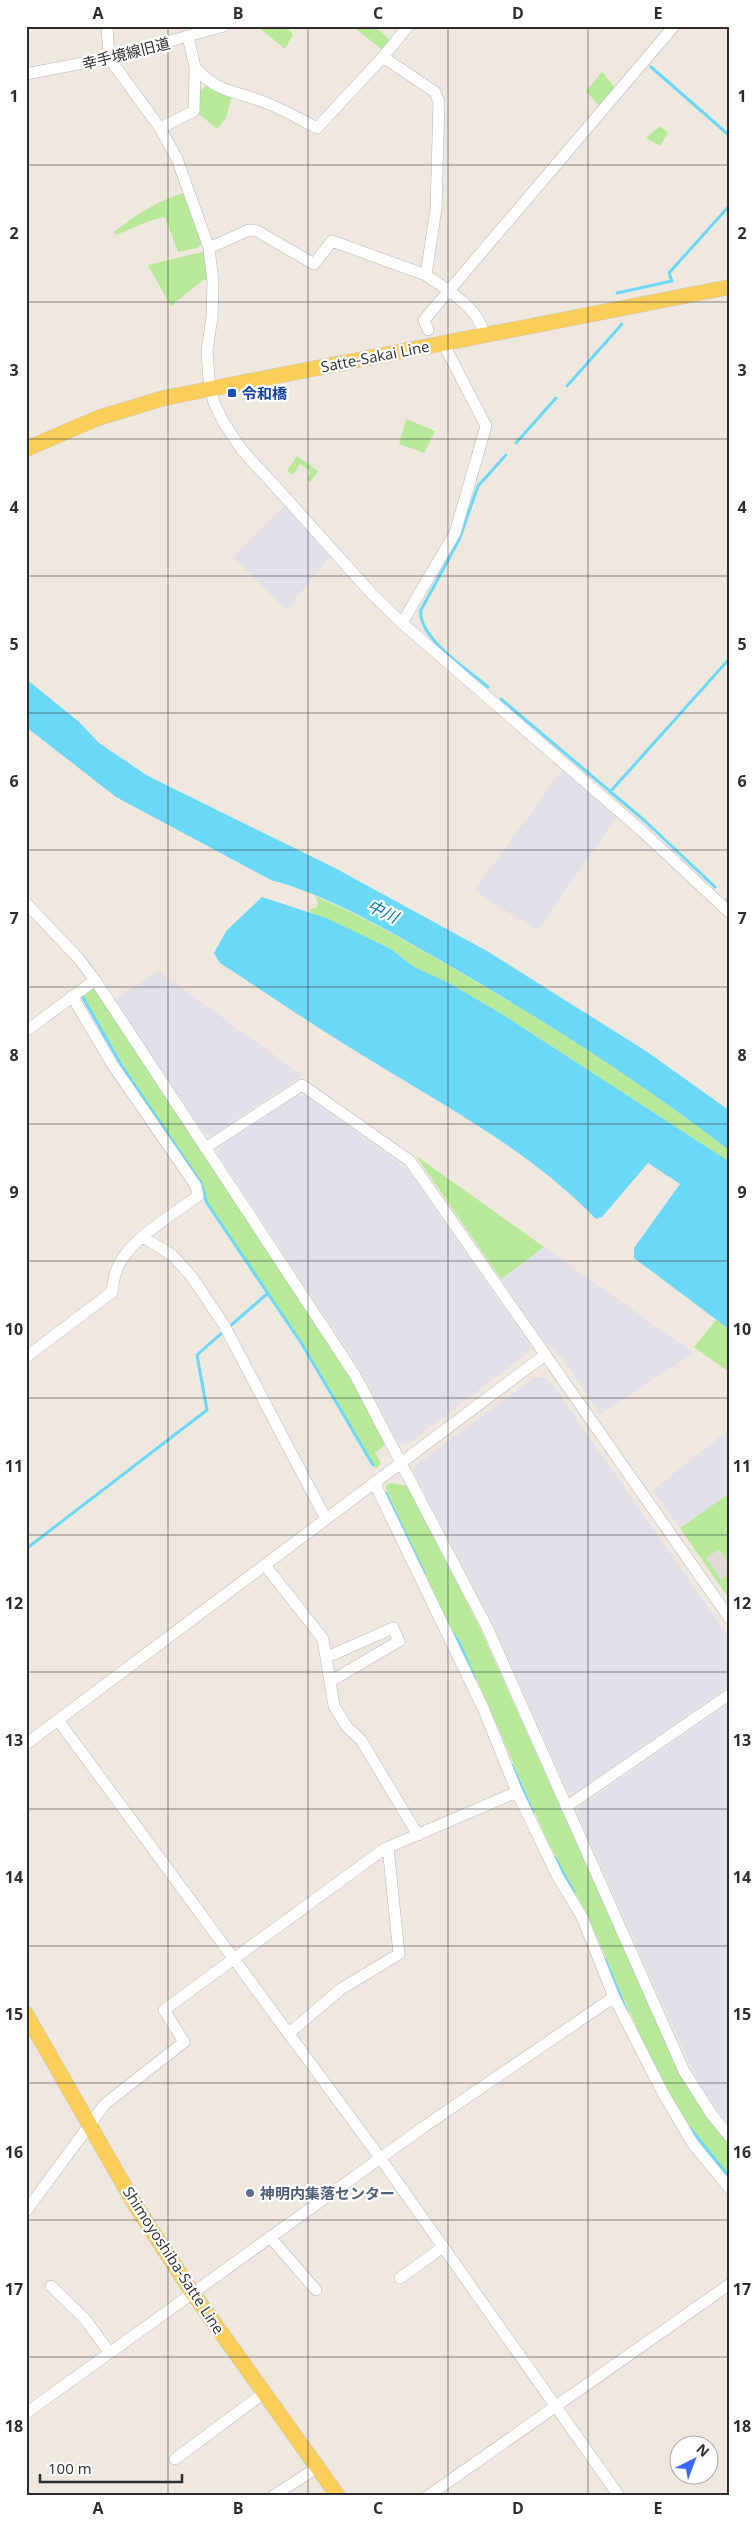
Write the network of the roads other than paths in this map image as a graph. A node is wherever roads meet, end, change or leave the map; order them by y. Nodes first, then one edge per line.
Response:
1 (107, 26) edge
2 (224, 26) edge
3 (408, 26) edge
4 (674, 26) edge
5 (210, 29) edge
6 (188, 37) junction
7 (383, 57) junction
8 (109, 58) junction
9 (195, 67) junction
10 (26, 74) edge
11 (160, 128) junction
12 (209, 248) junction
13 (426, 275) junction
14 (730, 286) edge
15 (448, 291) junction
16 (428, 330) dead end
17 (484, 335) junction
18 (442, 343) junction
19 (210, 388) junction
20 (26, 449) edge
21 (402, 623) junction
22 (26, 903) edge
23 (730, 913) edge
24 (95, 980) junction
25 (72, 996) junction
26 (26, 1031) edge
27 (205, 1148) junction
28 (143, 1237) junction
29 (545, 1354) junction
30 (26, 1357) edge
31 (401, 1462) junction
32 (374, 1482) junction
33 (326, 1519) junction
34 (265, 1565) junction
35 (730, 1619) edge
36 (327, 1656) junction
37 (331, 1681) junction
38 (730, 1694) edge
39 (58, 1720) junction
40 (26, 1744) edge
41 (517, 1792) junction
42 (566, 1807) junction
43 (418, 1835) junction
44 (388, 1847) junction
45 (233, 1958) junction
46 (614, 1997) junction
47 (26, 2014) edge
48 (288, 2034) junction
49 (89, 2125) junction
50 (730, 2137) edge
51 (381, 2159) junction
52 (730, 2189) edge
53 (26, 2211) edge
54 (270, 2237) junction
55 (443, 2247) junction
56 (400, 2278) dead end
57 (730, 2284) edge
58 (51, 2286) dead end
59 (316, 2290) dead end
60 (192, 2292) junction
61 (109, 2352) junction
62 (264, 2393) junction
63 (556, 2406) junction
64 (26, 2413) edge
65 (175, 2459) dead end
66 (318, 2467) junction
67 (273, 2496) edge
68 (338, 2496) edge
69 (428, 2496) edge
70 (619, 2496) edge

1 - 8 street
2 - 5 street, 幸手境線旧道
3 - 7 street
4 - 15 street
5 - 6 street, 幸手境線旧道
6 - 8 street, 幸手境線旧道
6 - 9 street
7 - 9 street
7 - 13 street
8 - 10 street, 幸手境線旧道
8 - 11 street
9 - 11 street
11 - 12 street
12 - 13 street
12 - 19 street
13 - 15 street
14 - 17 main road, Satte-Sakai Line
15 - 16 street
15 - 17 street
17 - 18 main road, Satte-Sakai Line
18 - 19 main road, Satte-Sakai Line
18 - 21 street
19 - 20 main road, Satte-Sakai Line
19 - 21 street
21 - 23 street
22 - 24 street
24 - 25 street
24 - 27 street
25 - 26 street
25 - 28 street
27 - 29 street
27 - 31 street
28 - 30 street
28 - 33 street
29 - 31 street
29 - 35 street
31 - 32 street
31 - 42 street
32 - 33 street
32 - 41 street
33 - 34 street
34 - 36 street
34 - 39 street
36 - 37 street
36 - 37 street
37 - 43 street
38 - 42 street
39 - 40 street
39 - 45 street
41 - 43 street
41 - 46 street
42 - 50 street
43 - 44 street
44 - 45 street
44 - 48 street
45 - 48 street
45 - 49 street
46 - 51 street
46 - 52 street
47 - 49 main road, Shimoyoshiba-Satte Line
48 - 51 street
49 - 53 street
49 - 60 main road, Shimoyoshiba-Satte Line
51 - 54 street
51 - 55 street
54 - 59 street
54 - 60 street
55 - 56 street
55 - 63 street
57 - 63 street
58 - 61 street
60 - 61 street
60 - 62 main road, Shimoyoshiba-Satte Line
61 - 64 street
62 - 65 street
62 - 66 main road, Shimoyoshiba-Satte Line
63 - 69 street
63 - 70 street
66 - 67 street
66 - 68 main road, Shimoyoshiba-Satte Line

